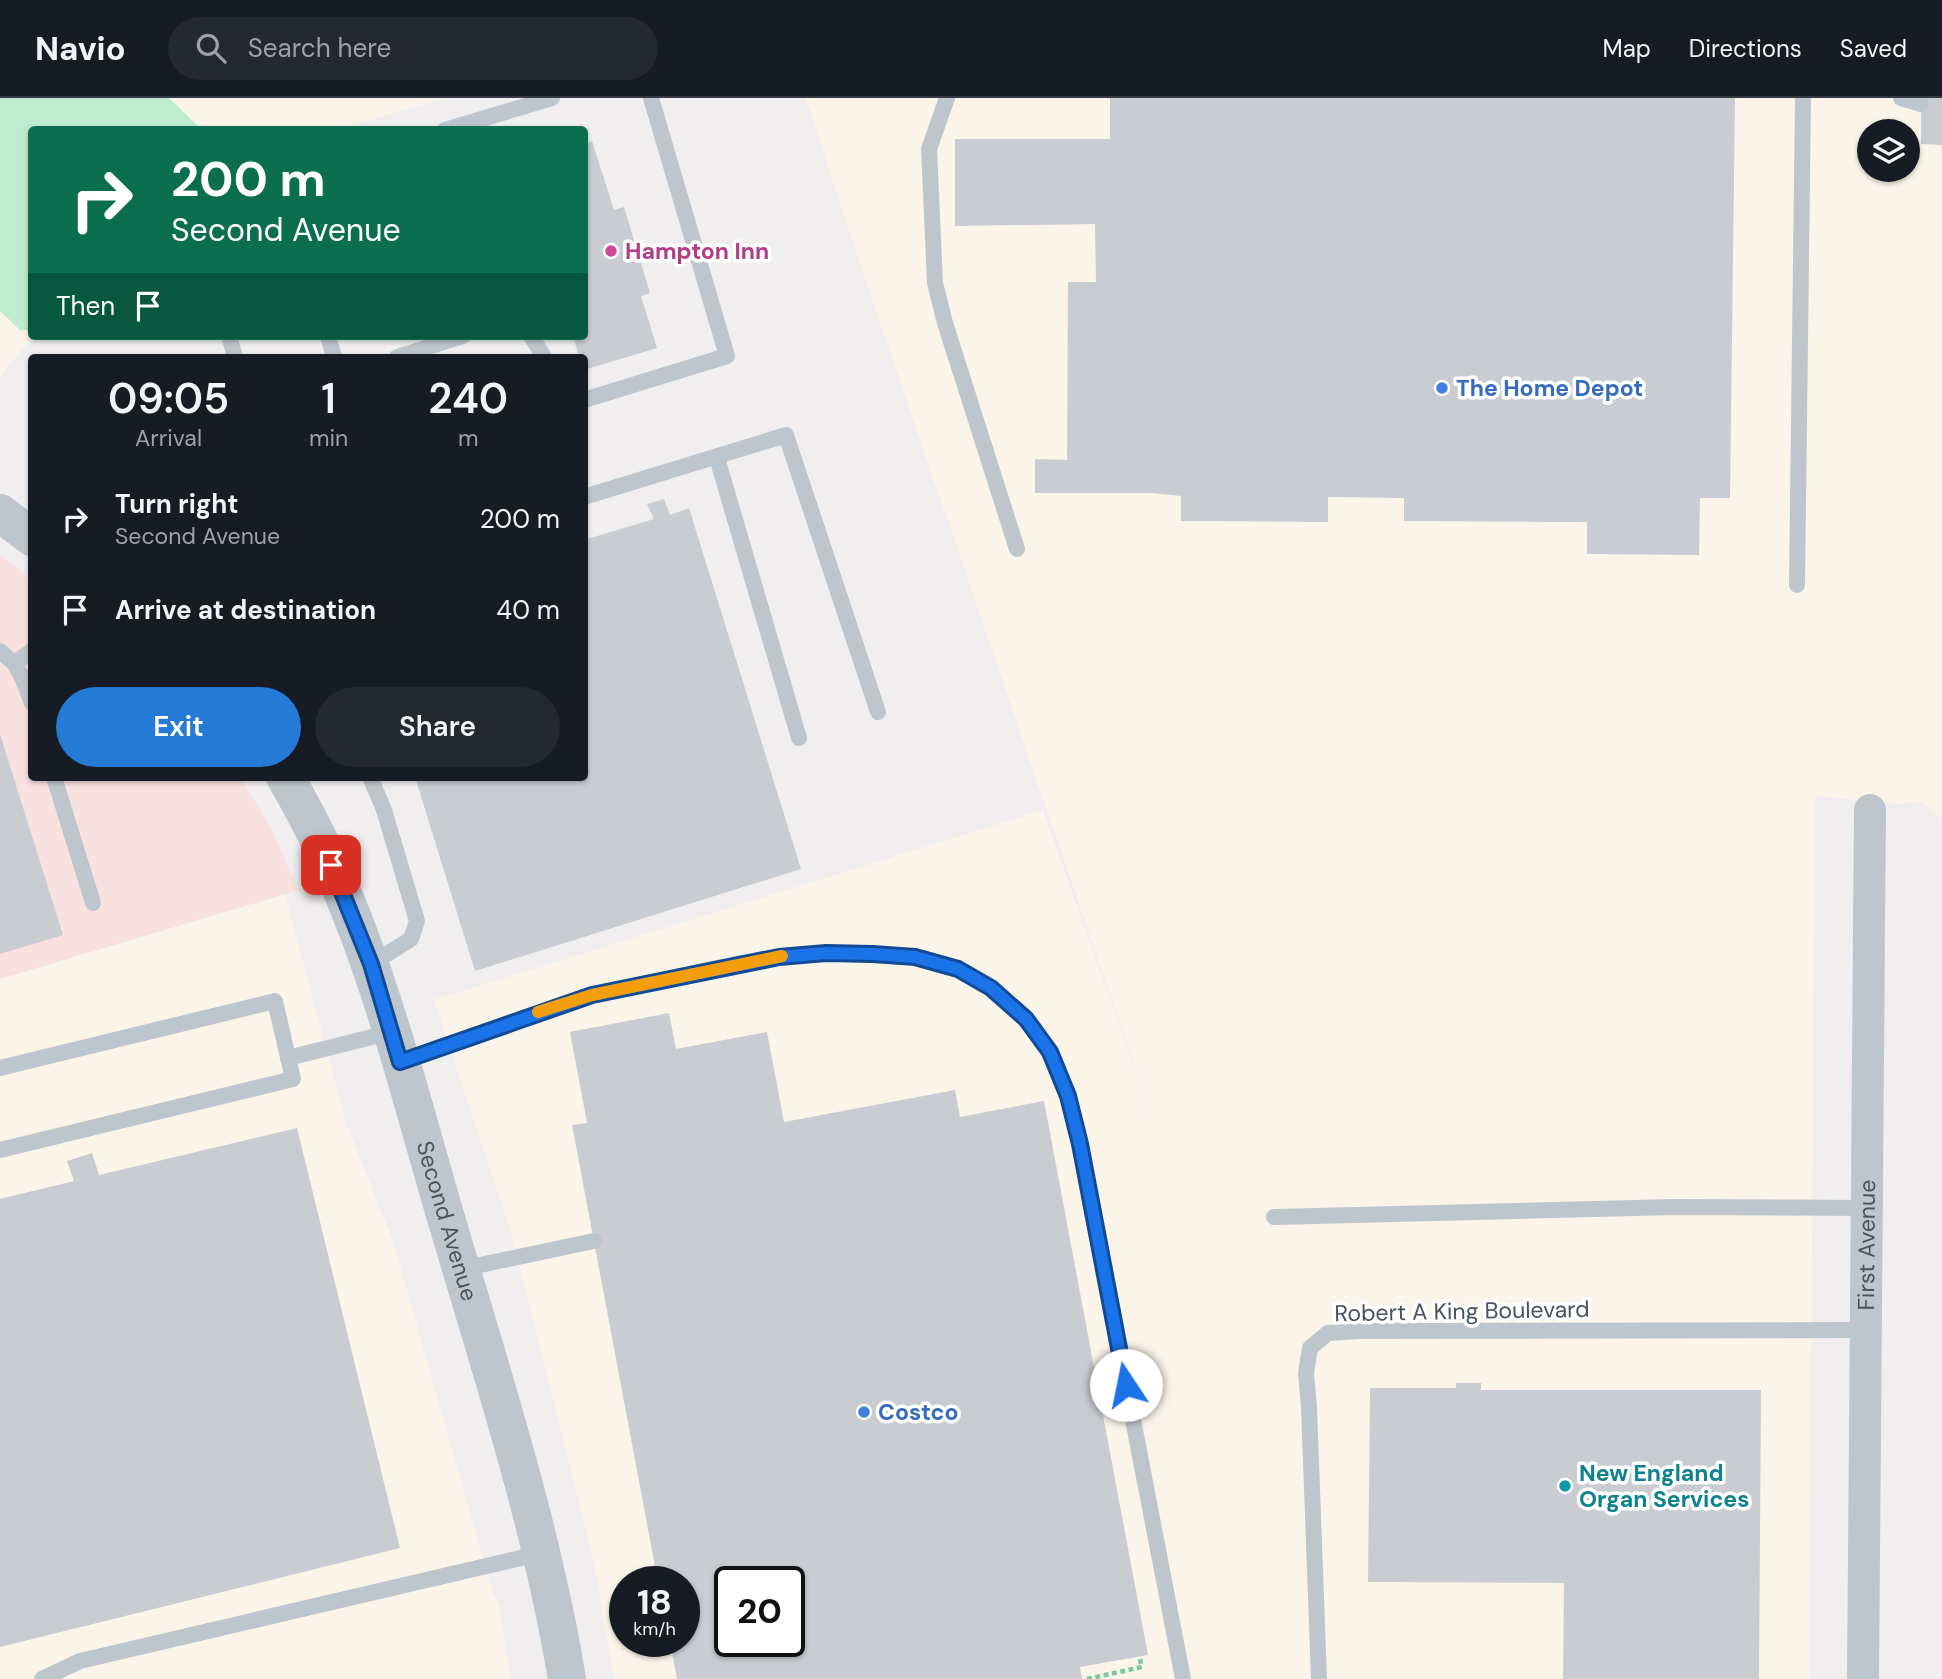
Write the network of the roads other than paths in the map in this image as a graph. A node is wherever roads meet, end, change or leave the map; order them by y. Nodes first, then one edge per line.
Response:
1 (552, 98) edge
2 (651, 98) edge
3 (947, 98) edge
4 (1804, 98) edge
5 (1901, 98) edge
6 (1921, 104) dead end
7 (458, 126) edge
8 (450, 340) edge
9 (406, 354) edge
10 (588, 399) edge
11 (717, 457) junction
12 (588, 496) edge
13 (0, 513) edge
14 (28, 534) edge
15 (1017, 549) dead end
16 (1797, 585) dead end
17 (0, 651) edge
18 (28, 654) edge
19 (14, 663) junction
20 (28, 691) edge
21 (878, 712) dead end
22 (799, 738) dead end
23 (55, 781) edge
24 (287, 781) edge
25 (372, 781) edge
26 (1870, 810) dead end
27 (93, 903) dead end
28 (371, 964) junction
29 (396, 1047) junction
30 (288, 1058) junction
31 (0, 1068) edge
32 (0, 1150) edge
33 (1867, 1208) junction
34 (1274, 1217) dead end
35 (594, 1241) dead end
36 (461, 1269) junction
37 (1866, 1330) junction
38 (542, 1553) junction
39 (42, 1679) edge
40 (567, 1679) edge
41 (1183, 1679) edge
42 (1318, 1679) edge
43 (1863, 1679) edge

1 - 7 lane
2 - 10 lane
3 - 15 lane
4 - 16 lane
5 - 6 lane
8 - 9 lane
11 - 12 lane
11 - 21 lane
11 - 22 lane
13 - 14 street
17 - 19 lane
18 - 19 lane
19 - 20 lane
23 - 27 lane
24 - 28 street, Second Avenue
25 - 28 lane
26 - 33 street, First Avenue
28 - 29 street, Second Avenue
29 - 30 lane
29 - 36 street, Second Avenue
29 - 41 lane
30 - 31 lane
30 - 32 lane
33 - 34 lane
33 - 37 street, First Avenue
35 - 36 lane
36 - 38 street, Second Avenue
37 - 42 lane, Robert A King Boulevard
37 - 43 street, First Avenue
38 - 39 lane
38 - 40 street, Second Avenue

